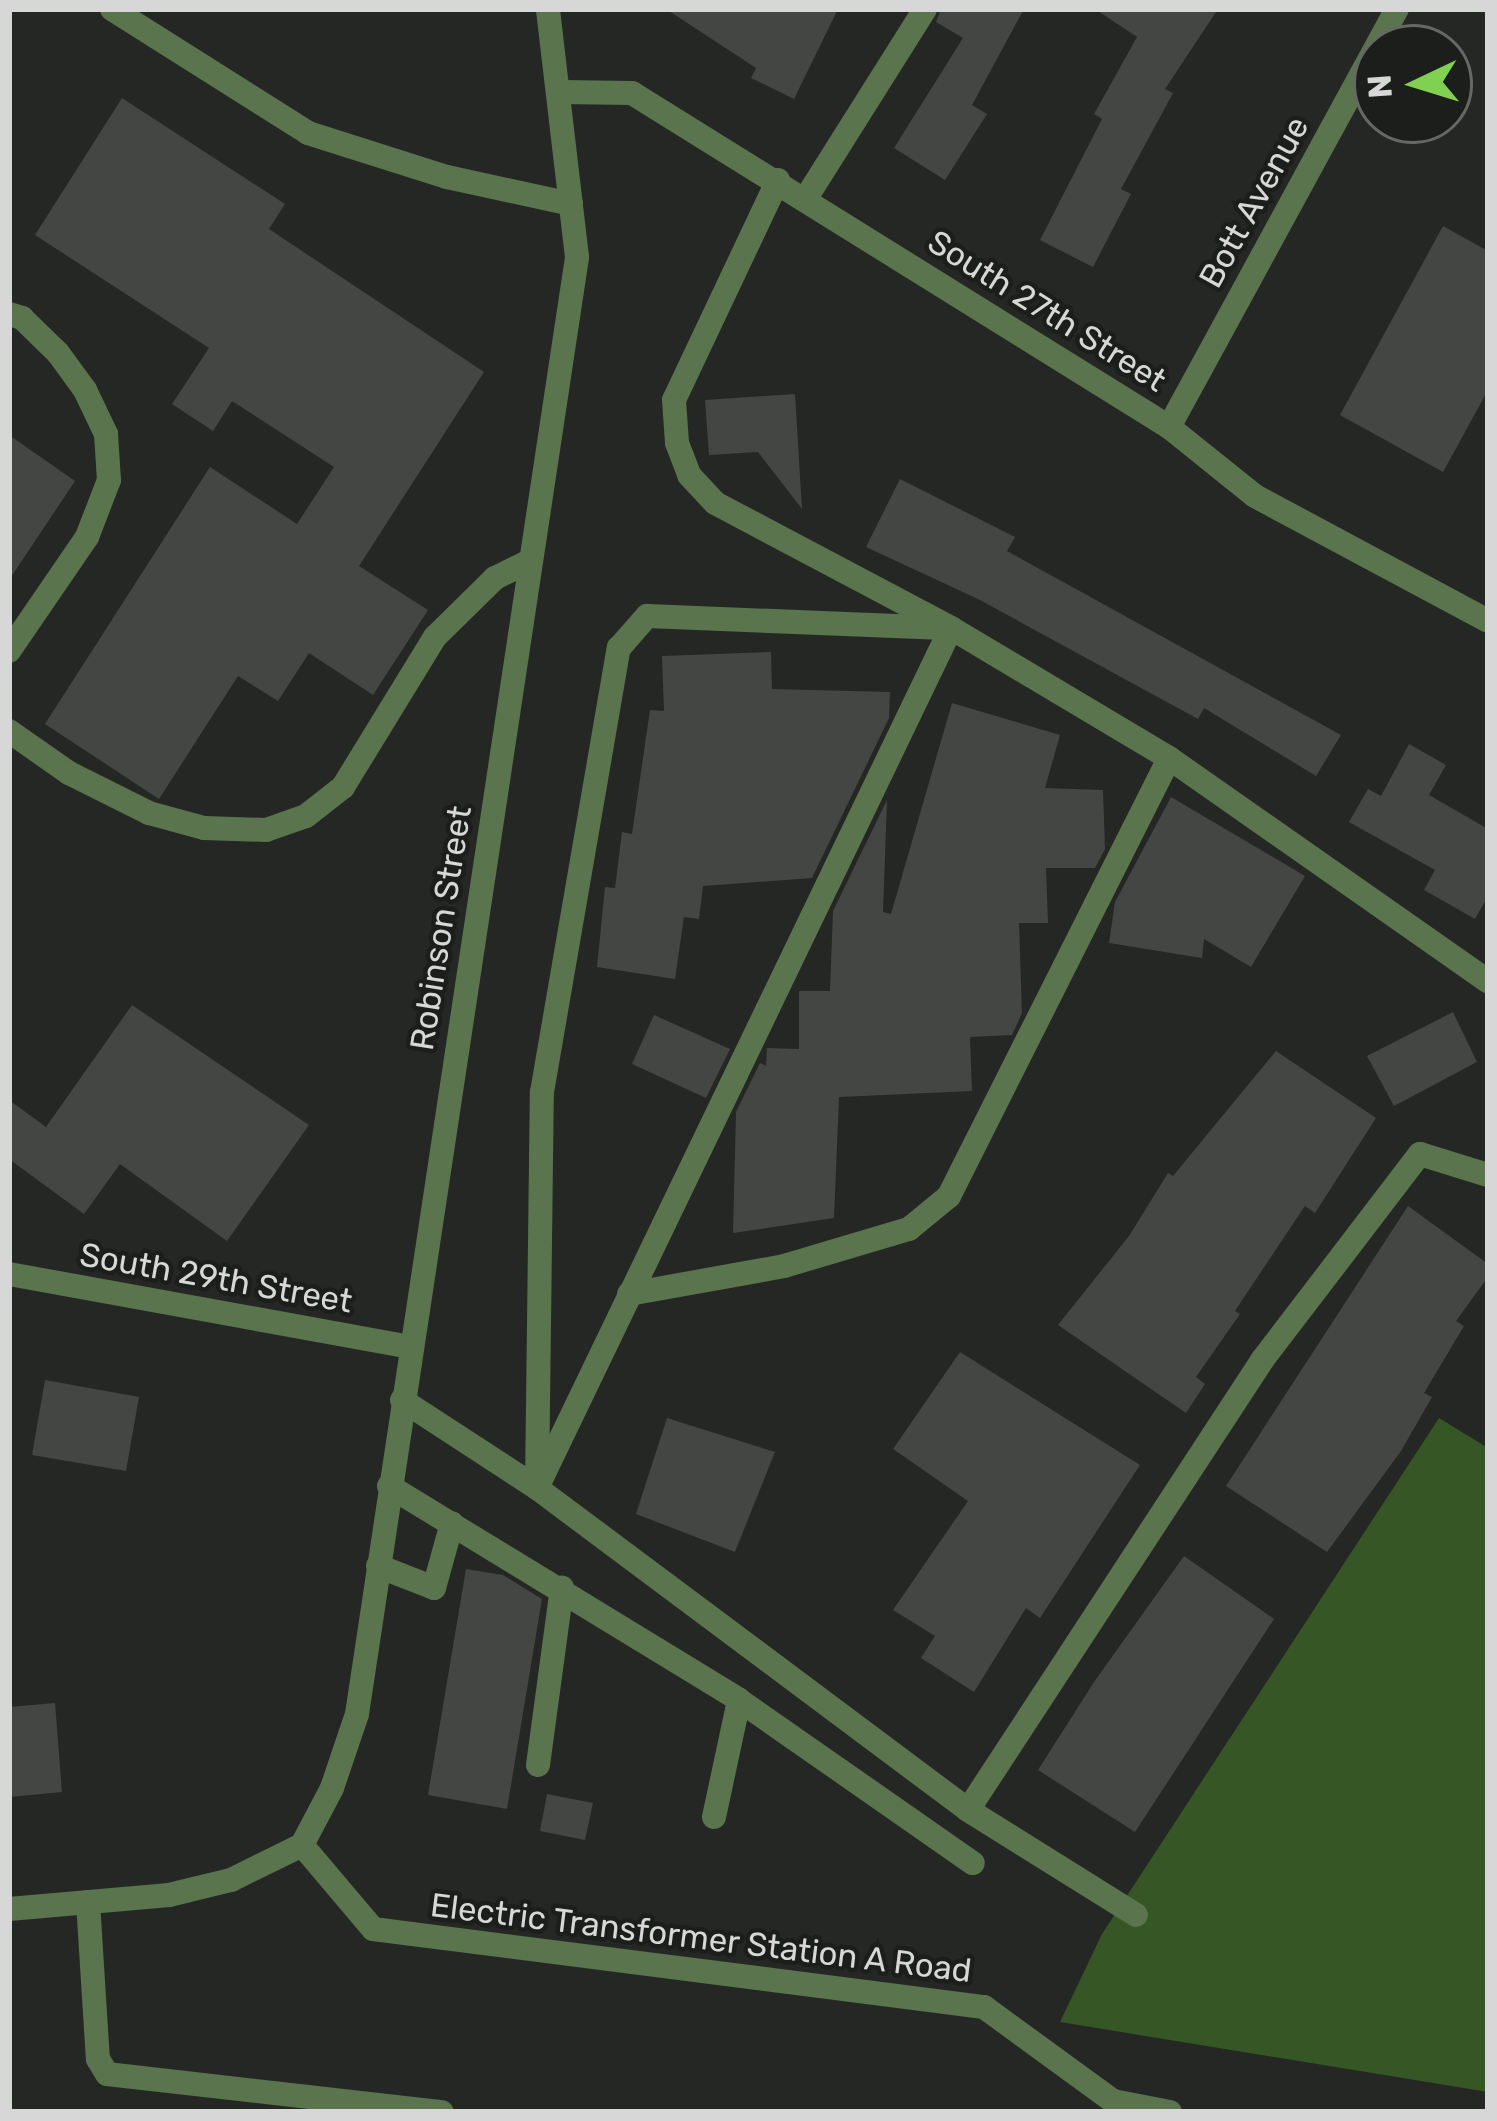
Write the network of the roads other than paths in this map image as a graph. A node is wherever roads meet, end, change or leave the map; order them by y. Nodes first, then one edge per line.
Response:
1 (112, 9) edge
2 (548, 9) edge
3 (925, 9) edge
4 (1397, 9) edge
5 (560, 92) junction
6 (778, 180) junction
7 (806, 198) junction
8 (572, 204) junction
9 (9, 314) edge
10 (1169, 427) junction
11 (530, 561) junction
12 (1488, 621) edge
13 (951, 628) junction
14 (9, 651) edge
15 (9, 731) edge
16 (1169, 758) junction
17 (1488, 981) edge
18 (1488, 1175) edge
19 (9, 1274) edge
20 (629, 1294) junction
21 (410, 1347) junction
22 (401, 1400) junction
23 (389, 1486) junction
24 (537, 1488) junction
25 (452, 1523) junction
26 (378, 1565) junction
27 (562, 1588) junction
28 (739, 1700) junction
29 (538, 1765) dead end
30 (968, 1810) junction
31 (714, 1816) dead end
32 (302, 1846) junction
33 (973, 1863) dead end
34 (88, 1902) junction
35 (9, 1909) edge
36 (1136, 1915) dead end
37 (442, 2112) edge
38 (1170, 2112) edge

1 - 8 street
2 - 5 street, Robinson Street
3 - 7 street
4 - 10 street, Bott Avenue
5 - 6 street, South 27th Street
5 - 8 street, Robinson Street
6 - 7 street, South 27th Street
6 - 13 street
7 - 10 street, South 27th Street
8 - 11 street, Robinson Street
9 - 14 street
10 - 12 street, South 27th Street
11 - 15 street
11 - 21 street, Robinson Street
13 - 16 street
13 - 20 street
13 - 24 street
16 - 17 street
16 - 20 street
18 - 30 street
19 - 21 street, South 29th Street
20 - 24 street
21 - 22 street, Robinson Street
22 - 23 street, Robinson Street
22 - 24 street
23 - 25 street
23 - 26 street, Robinson Street
24 - 30 street
25 - 26 street
25 - 27 street
26 - 32 street, Robinson Street
27 - 28 street
27 - 29 street
28 - 31 street
28 - 33 street
30 - 36 street
32 - 34 street
32 - 38 street, Electric Transformer Station A Road
34 - 35 street
34 - 37 street

